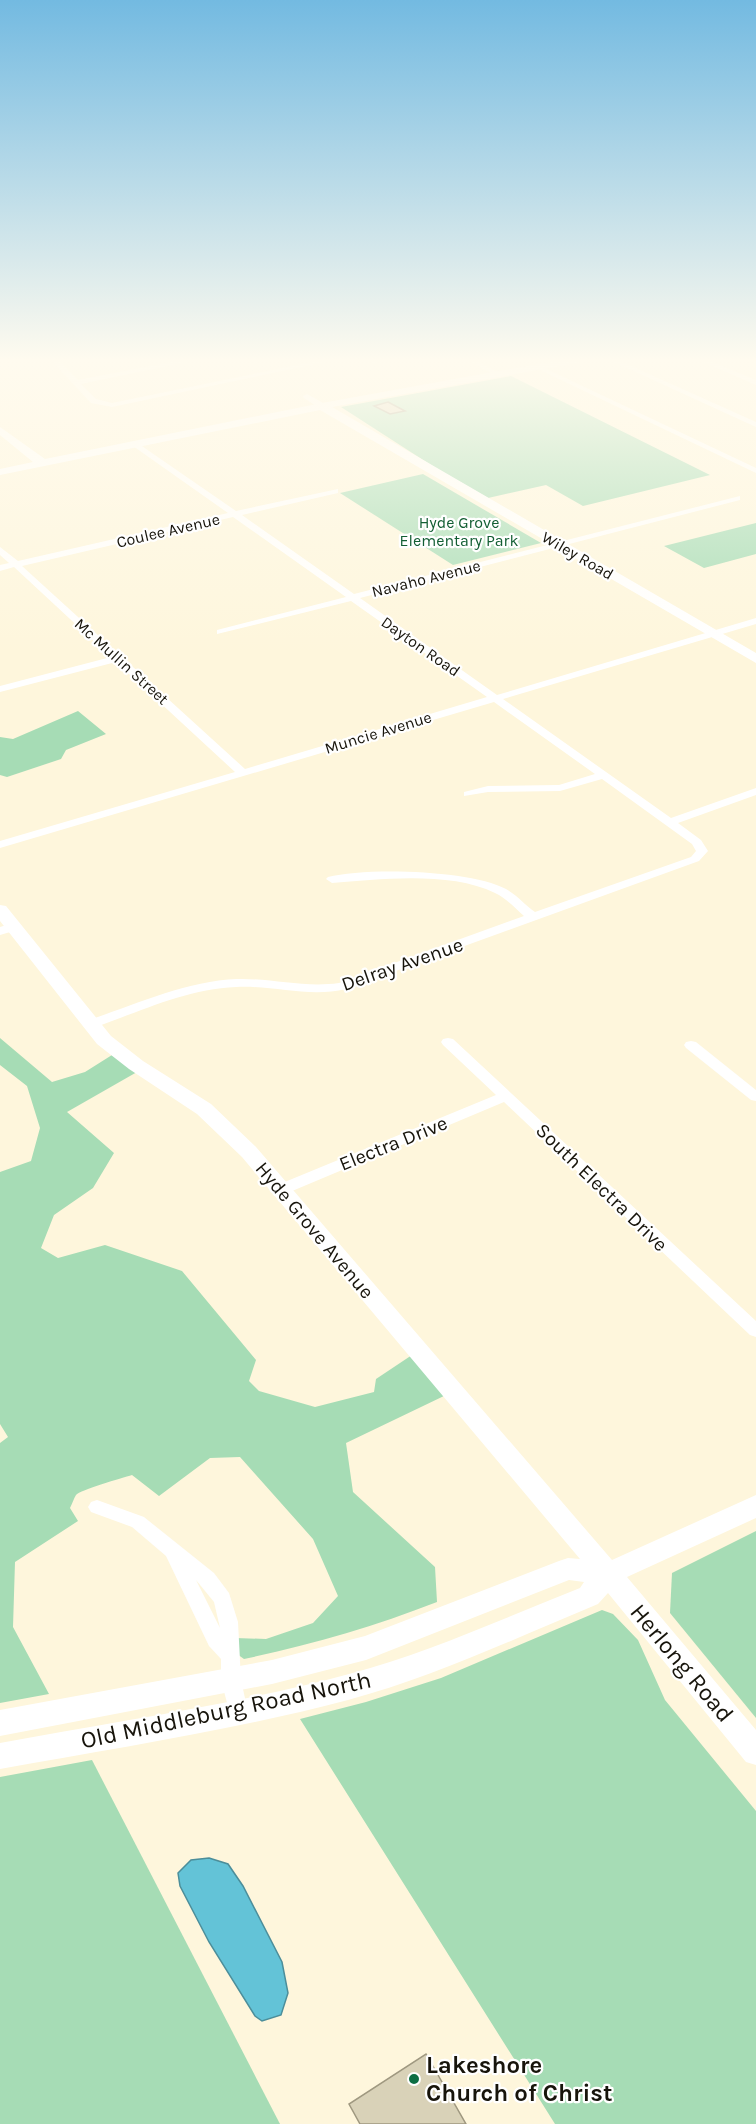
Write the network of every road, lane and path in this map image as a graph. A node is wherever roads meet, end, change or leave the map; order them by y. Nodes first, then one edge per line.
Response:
1 (33, 456) edge
2 (76, 456) edge
3 (153, 456) edge
4 (408, 456) edge
5 (725, 456) edge
6 (42, 463) junction
7 (756, 471) edge
8 (0, 472) edge
9 (335, 491) dead end
10 (737, 498) dead end
11 (235, 514) junction
12 (558, 544) junction
13 (0, 550) edge
14 (16, 565) junction
15 (0, 568) edge
16 (353, 597) junction
17 (756, 621) edge
18 (220, 632) dead end
19 (712, 633) junction
20 (120, 658) junction
21 (756, 659) edge
22 (0, 689) edge
23 (495, 698) junction
24 (243, 772) junction
25 (604, 775) junction
26 (756, 791) edge
27 (468, 794) dead end
28 (670, 822) junction
29 (0, 845) edge
30 (702, 851) joint
31 (332, 879) dead end
32 (533, 917) junction
33 (4, 923) edge
34 (91, 1024) junction
35 (448, 1041) dead end
36 (691, 1045) dead end
37 (507, 1096) junction
38 (756, 1097) edge
39 (280, 1190) junction
40 (756, 1331) edge
41 (756, 1506) edge
42 (97, 1507) dead end
43 (608, 1574) junction
44 (231, 1668) junction
45 (238, 1712) junction
46 (0, 1723) edge
47 (756, 1752) edge
48 (0, 1756) edge

1 - 6 main road
2 - 6 main road
3 - 11 street, Dayton Road
4 - 12 main road, Wiley Road
5 - 7 street
6 - 8 main road
9 - 11 street, Coulee Avenue
10 - 12 street, Navaho Avenue
11 - 14 street, Coulee Avenue
11 - 16 street, Dayton Road
12 - 16 street, Navaho Avenue
12 - 19 main road, Wiley Road
13 - 14 street, Mc Mullin Street
14 - 15 street, Coulee Avenue
14 - 20 street, Mc Mullin Street
16 - 18 street, Navaho Avenue
16 - 23 street, Dayton Road
17 - 19 street, Muncie Avenue
19 - 21 main road, Wiley Road
19 - 23 street, Muncie Avenue
20 - 22 street
20 - 24 street, Mc Mullin Street
23 - 24 street, Muncie Avenue
23 - 25 street, Dayton Road
24 - 29 street, Muncie Avenue
25 - 27 street
25 - 28 street, Dayton Road
26 - 28 street
28 - 30 street, Dayton Road
30 - 32 street, Delray Avenue
31 - 32 street
32 - 34 street, Delray Avenue
33 - 34 main road, Hyde Grove Avenue
34 - 39 main road, Hyde Grove Avenue
35 - 37 street, South Electra Drive
36 - 38 street
37 - 39 street, Electra Drive
37 - 40 street, South Electra Drive
39 - 43 main road, Hyde Grove Avenue
41 - 43 main road, Old Middleburg Road North
42 - 44 street
43 - 44 main road, Old Middleburg Road North
43 - 45 main road, Old Middleburg Road North
43 - 47 main road, Herlong Road
44 - 45 street
44 - 46 main road, Old Middleburg Road North
45 - 48 main road, Old Middleburg Road North

